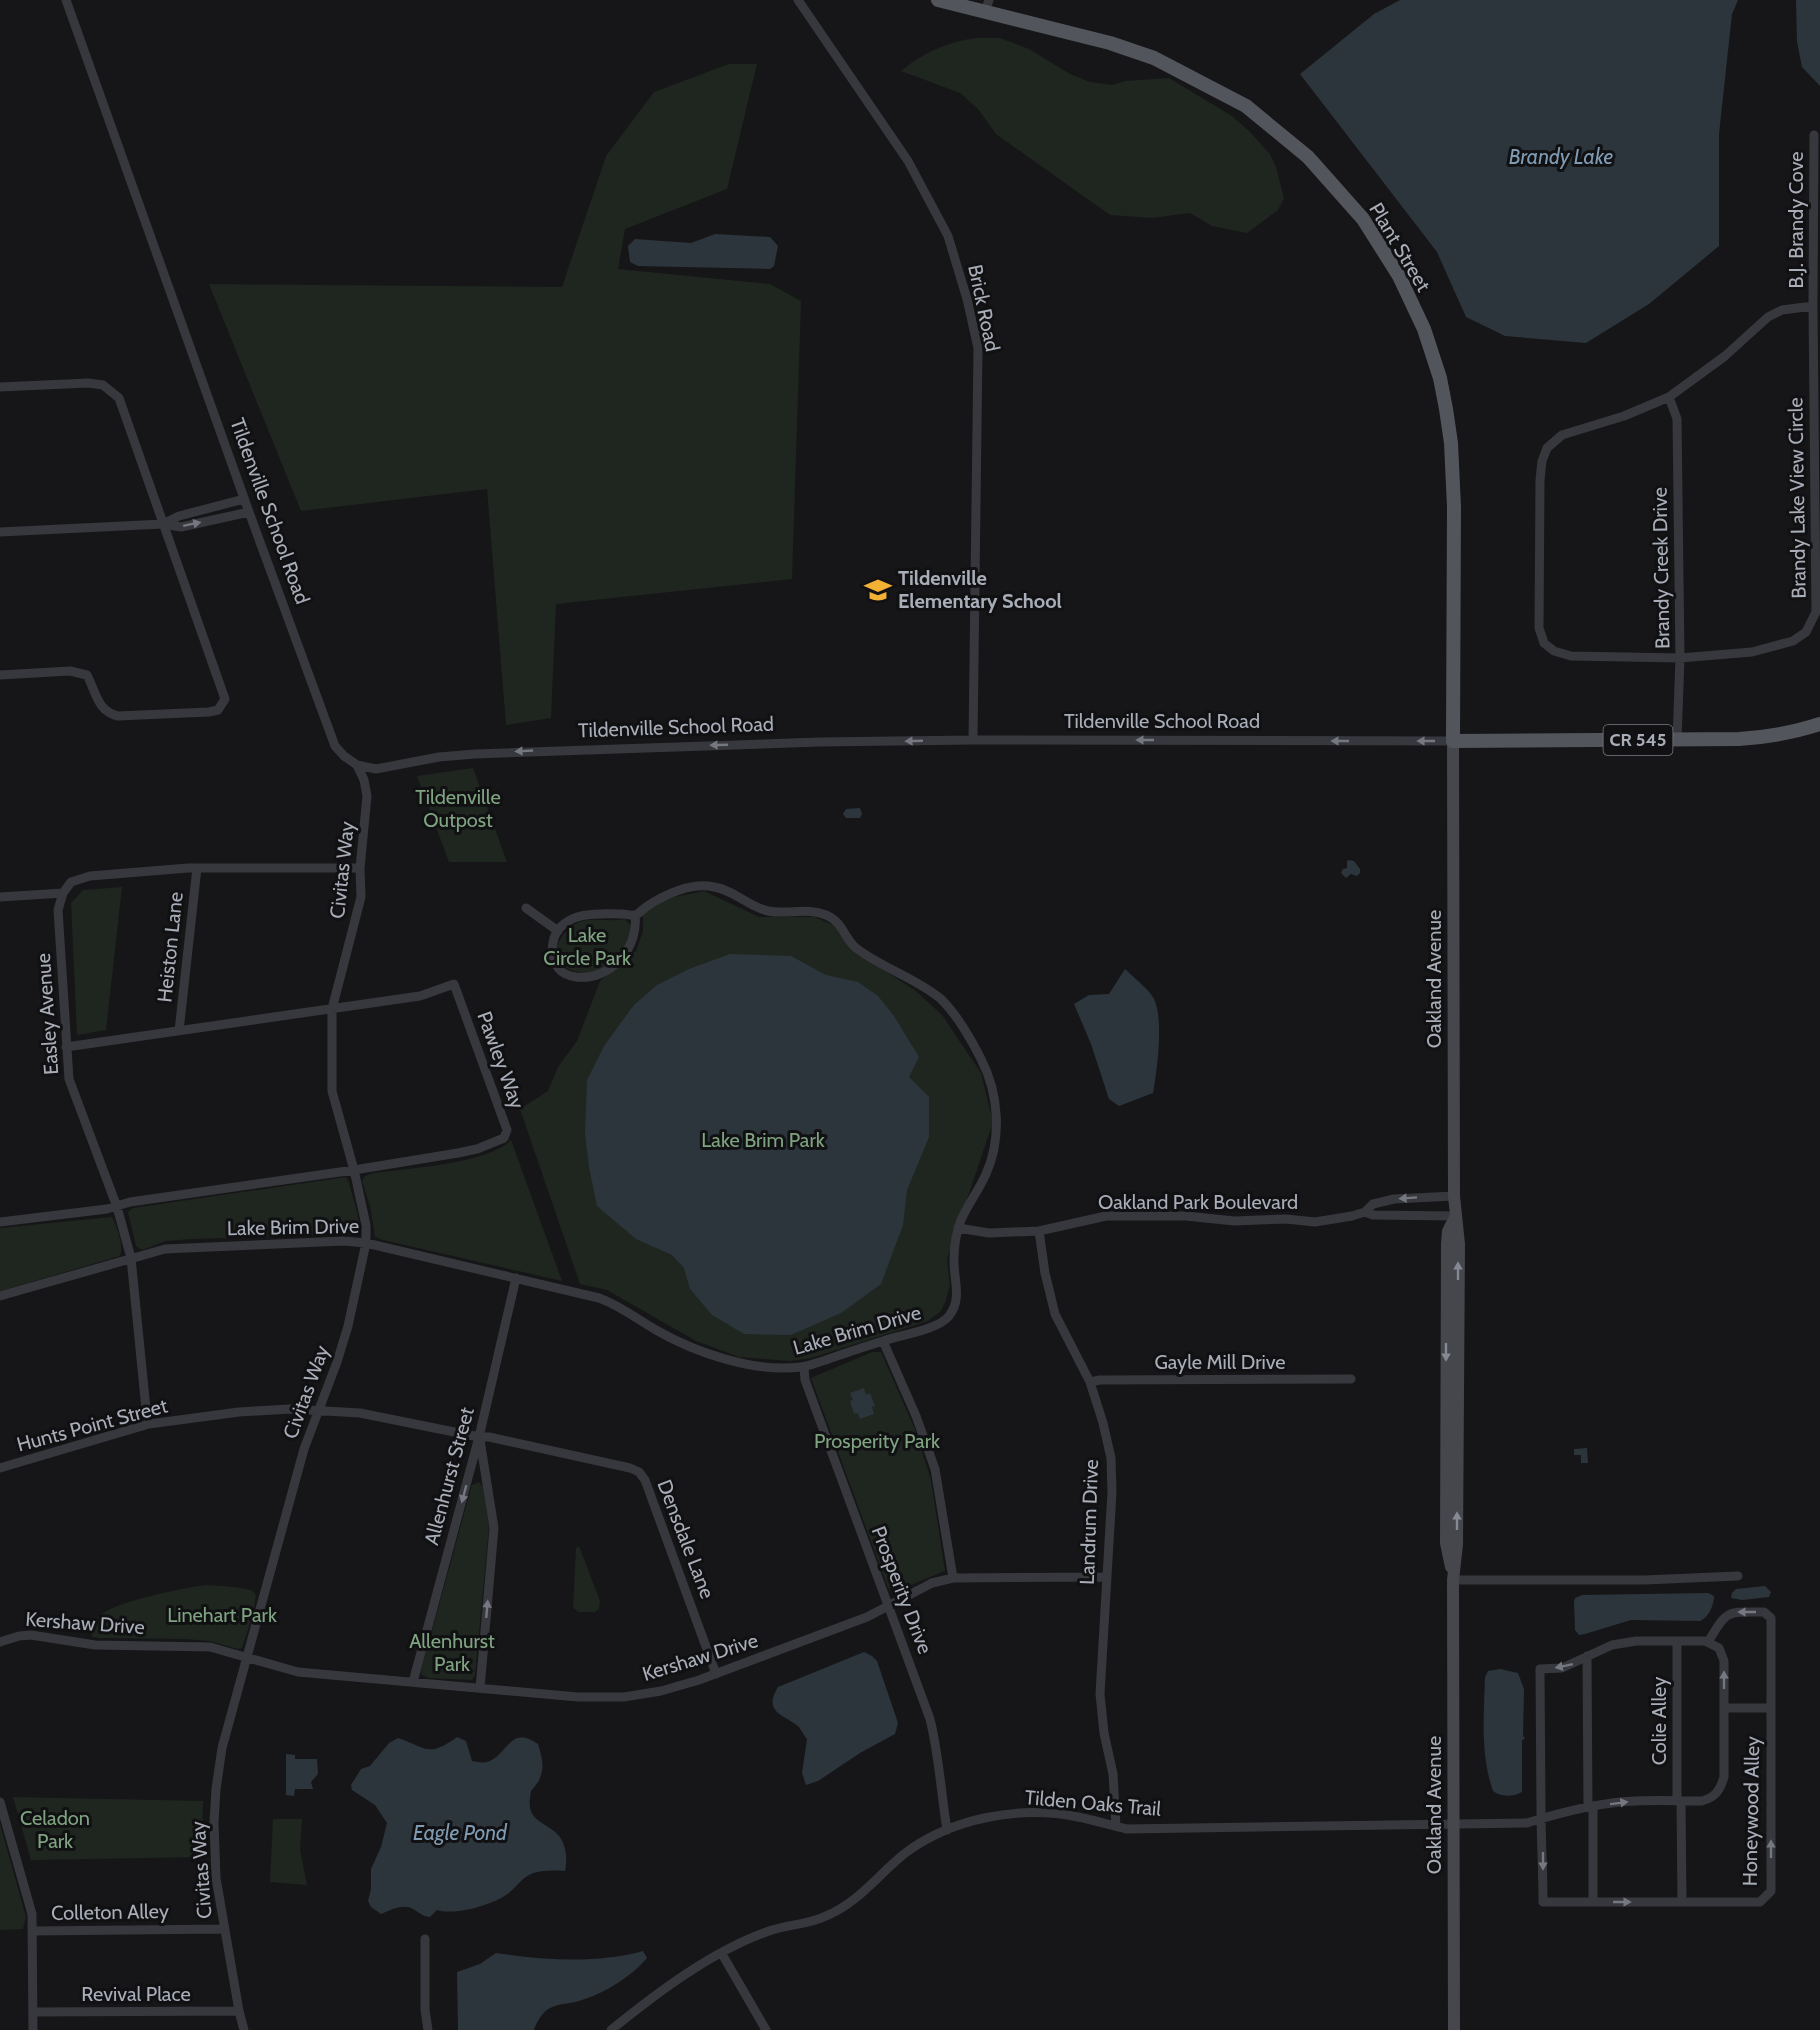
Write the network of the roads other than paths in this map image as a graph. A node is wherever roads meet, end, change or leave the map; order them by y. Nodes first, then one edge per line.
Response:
1 (65, 0) edge
2 (798, 0) edge
3 (938, 0) edge
4 (987, 6) edge
5 (1815, 135) dead end
6 (1813, 306) junction
7 (0, 387) edge
8 (1669, 397) junction
9 (244, 499) junction
10 (249, 512) junction
11 (163, 524) junction
12 (0, 532) edge
13 (1680, 658) junction
14 (0, 675) edge
15 (1820, 724) edge
16 (973, 740) junction
17 (1677, 740) junction
18 (1454, 741) junction
19 (357, 765) junction
20 (197, 868) junction
21 (360, 868) junction
22 (63, 893) junction
23 (0, 897) edge
24 (525, 908) dead end
25 (635, 915) junction
26 (558, 930) junction
27 (332, 1009) junction
28 (179, 1031) junction
29 (66, 1047) junction
30 (354, 1170) junction
31 (1454, 1196) junction
32 (117, 1207) junction
33 (1365, 1212) junction
34 (1456, 1216) junction
35 (0, 1222) edge
36 (958, 1228) junction
37 (1039, 1231) junction
38 (366, 1243) junction
39 (131, 1258) junction
40 (516, 1278) junction
41 (0, 1296) edge
42 (884, 1341) junction
43 (804, 1367) junction
44 (1351, 1379) dead end
45 (1090, 1382) junction
46 (319, 1410) junction
47 (149, 1424) junction
48 (479, 1437) junction
49 (0, 1468) edge
50 (1107, 1576) junction
51 (1738, 1576) dead end
52 (953, 1578) junction
53 (1454, 1580) junction
54 (887, 1605) junction
55 (1677, 1641) junction
56 (0, 1642) edge
57 (1708, 1642) junction
58 (1587, 1656) junction
59 (246, 1657) junction
60 (716, 1674) junction
61 (413, 1682) junction
62 (480, 1688) junction
63 (1724, 1708) junction
64 (1771, 1708) junction
65 (1679, 1801) junction
66 (0, 1802) edge
67 (1590, 1807) junction
68 (1541, 1819) junction
69 (1453, 1823) junction
70 (1116, 1826) junction
71 (947, 1830) junction
72 (1593, 1902) junction
73 (1682, 1902) junction
74 (224, 1929) junction
75 (33, 1931) junction
76 (424, 1938) dead end
77 (722, 1954) junction
78 (238, 2011) junction
79 (33, 2012) junction
80 (33, 2030) edge
81 (244, 2030) edge
82 (428, 2030) edge
83 (611, 2030) edge
84 (766, 2030) edge
85 (1454, 2030) edge

1 - 9 street, Tildenville School Road
2 - 16 street, Brick Road
3 - 4 main road, Plant Street
4 - 18 main road, Plant Street
5 - 6 street, B.J. Brandy Cove
6 - 8 street, Brandy Lake View Circle
6 - 13 street, Brandy Lake View Circle
7 - 11 street
8 - 13 street, Brandy Creek Drive
8 - 13 street, Brandy Lake View Circle
9 - 10 street, Tildenville School Road
9 - 11 street
11 -> 10 street
10 - 19 street, Tildenville School Road
11 - 12 street
11 - 14 street
13 - 17 street, Brandy Creek Drive
15 - 17 main road, Tildenville School Road / CR 545
18 -> 16 street, Tildenville School Road
16 -> 19 street, Tildenville School Road
17 - 18 main road, Tildenville School Road / CR 545
18 - 31 street, Oakland Avenue
19 - 21 street, Civitas Way
20 - 21 street
20 - 22 street
20 - 28 street, Heiston Lane
21 - 27 street, Civitas Way
22 - 23 street
22 - 29 street, Easley Avenue
24 - 26 street
25 - 26 street
25 - 26 street
25 - 36 street, Lake Brim Drive
27 - 28 street, Pawley Way
27 - 30 street, Civitas Way
27 - 30 street, Pawley Way
28 - 29 street, Pawley Way
29 - 32 street, Easley Avenue
30 - 32 street, Pawley Way
30 - 38 street, Civitas Way
31 -> 33 street, Oakland Park Boulevard
31 - 34 street, Oakland Avenue
32 - 35 street, Pawley Way
32 - 39 street, Easley Avenue
33 - 34 street, Oakland Park Boulevard
33 - 37 street, Oakland Park Boulevard
34 - 53 street, Oakland Avenue
36 - 37 street, Oakland Park Boulevard
36 - 42 street, Lake Brim Drive
37 - 45 street, Landrum Drive
38 - 39 street, Lake Brim Drive
38 - 40 street, Lake Brim Drive
38 - 46 street, Civitas Way
39 - 41 street, Lake Brim Drive
39 - 47 street, Easley Avenue
40 - 43 street, Lake Brim Drive
40 - 48 street, Allenhurst Street
42 - 43 street, Lake Brim Drive
42 - 52 street
43 - 54 street, Prosperity Drive
44 - 45 street, Gayle Mill Drive
45 - 50 street, Landrum Drive
46 - 47 street, Hunts Point Street
46 - 48 street, Hunts Point Street
46 - 59 street, Civitas Way
47 - 49 street, Hunts Point Street
48 - 60 street, Densdale Lane
48 -> 61 street, Allenhurst Street
62 -> 48 street
50 - 52 street
50 - 70 street, Landrum Drive
51 - 53 street
52 - 54 street
53 - 69 street, Oakland Avenue
54 - 60 street, Kershaw Drive
54 - 71 street, Prosperity Drive
55 - 57 street
55 - 58 street
55 - 65 street, Colie Alley
56 - 59 street, Kershaw Drive
63 -> 57 street, Tilden Oaks Trail
64 -> 57 street, Honeywood Alley
58 - 67 street
58 -> 68 street
59 - 61 street, Kershaw Drive
59 - 74 street, Civitas Way
60 - 62 street, Kershaw Drive
61 - 62 street, Kershaw Drive
63 - 64 street
63 - 65 street, Tilden Oaks Trail
73 -> 64 street, Honeywood Alley
67 -> 65 street, Tilden Oaks Trail
65 - 73 street, Colie Alley
66 - 75 street
67 - 68 street, Tilden Oaks Trail
67 - 72 street
68 - 69 street, Tilden Oaks Trail
68 -> 72 street, Honeywood Alley
69 - 70 street, Tilden Oaks Trail
69 - 85 street, Oakland Avenue
70 - 71 street, Tilden Oaks Trail
71 - 77 street, Tilden Oaks Trail
72 -> 73 street, Honeywood Alley
74 - 75 street, Colleton Alley
74 - 78 street, Civitas Way
75 - 79 street
76 - 82 street
77 - 83 street, Tilden Oaks Trail
77 - 84 street
78 - 79 street, Revival Place
78 - 81 street, Civitas Way
79 - 80 street

